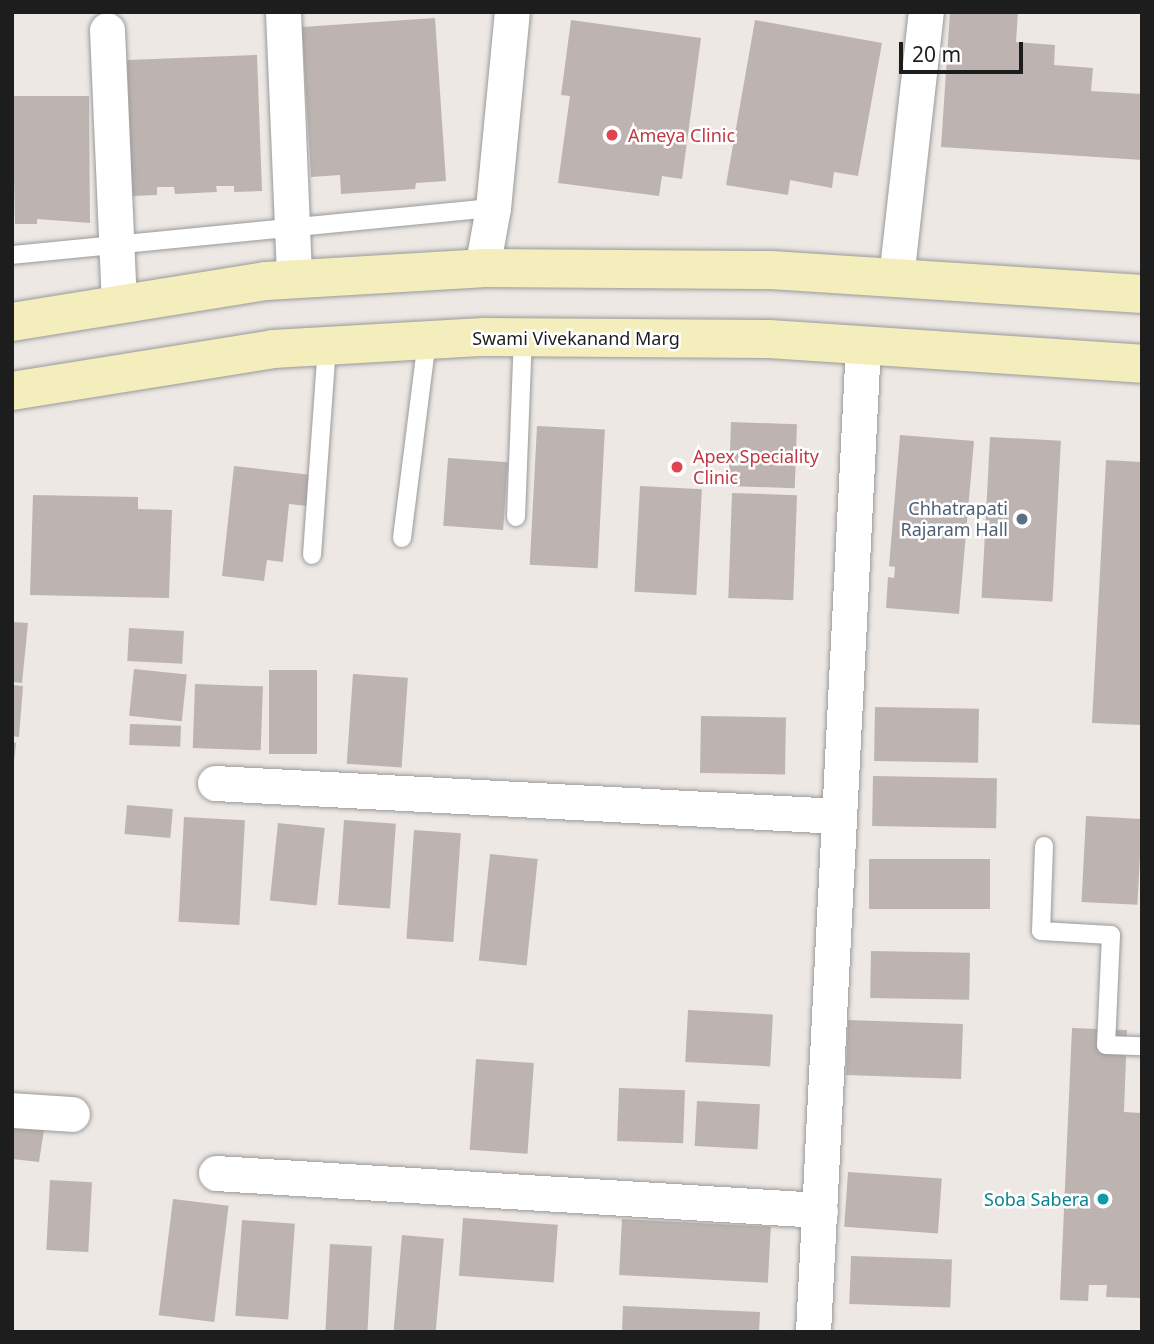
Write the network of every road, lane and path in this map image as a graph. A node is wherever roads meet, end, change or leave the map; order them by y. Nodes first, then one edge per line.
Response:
1 (283, 12) edge
2 (512, 12) edge
3 (926, 12) edge
4 (107, 30) dead end
5 (493, 208) junction
6 (292, 228) junction
7 (116, 245) junction
8 (12, 255) edge
9 (482, 268) junction
10 (896, 278) junction
11 (294, 280) junction
12 (1142, 294) edge
13 (119, 304) junction
14 (12, 322) edge
15 (523, 338) junction
16 (427, 340) junction
17 (863, 345) junction
18 (327, 346) junction
19 (1142, 364) edge
20 (12, 391) edge
21 (516, 517) dead end
22 (402, 538) dead end
23 (312, 555) dead end
24 (215, 783) dead end
25 (839, 816) junction
26 (1044, 846) dead end
27 (1142, 1046) edge
28 (12, 1110) edge
29 (72, 1114) dead end
30 (216, 1173) dead end
31 (820, 1210) junction
32 (813, 1332) edge

1 - 6 street
2 - 5 street
3 - 10 street
4 - 7 street
5 - 6 lane
5 - 9 street
6 - 7 lane
6 - 11 street
7 - 8 lane
7 - 13 street
9 - 10 main road
9 - 11 main road
10 - 12 main road
11 - 13 main road
13 - 14 main road
15 - 16 main road, Swami Vivekanand Marg
15 - 17 main road, Swami Vivekanand Marg
15 - 21 lane
16 - 18 main road, Swami Vivekanand Marg
16 - 22 lane
17 - 19 main road, Swami Vivekanand Marg
17 - 25 street
18 - 20 main road, Swami Vivekanand Marg
18 - 23 lane
24 - 25 street
25 - 31 street
26 - 27 lane
28 - 29 street
30 - 31 street
31 - 32 street

